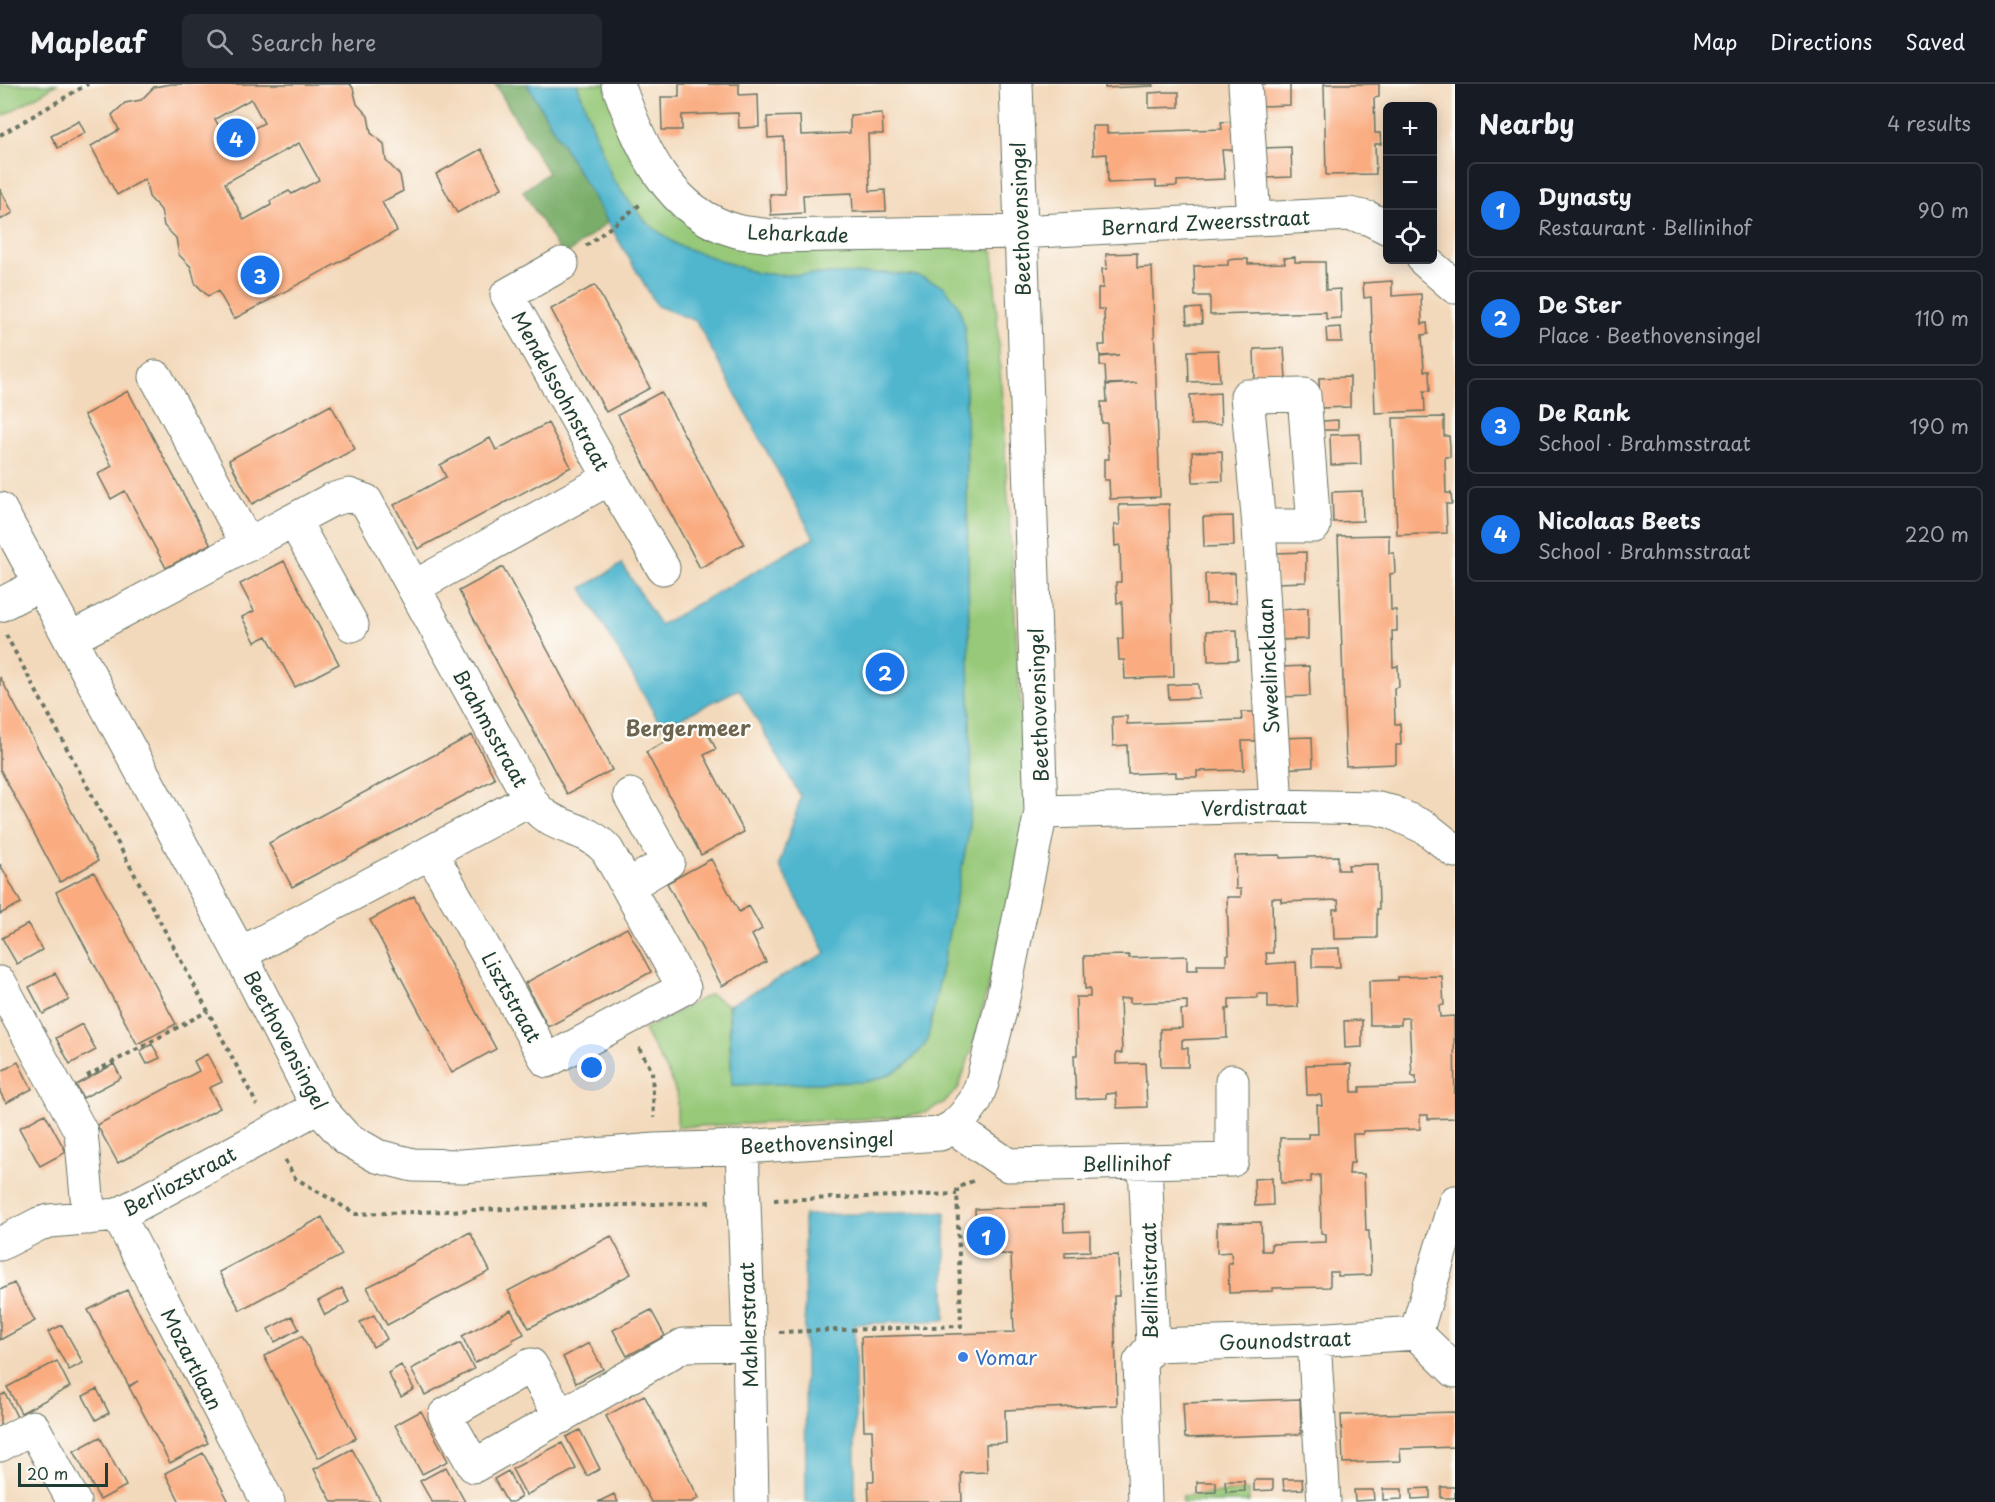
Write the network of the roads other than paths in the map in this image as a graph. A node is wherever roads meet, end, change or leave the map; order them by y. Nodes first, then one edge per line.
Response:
1 (618, 84) edge
2 (1016, 84) edge
3 (1245, 84) edge
4 (1254, 219) junction
5 (1383, 226) edge
6 (1020, 232) junction
7 (562, 264) dead end
8 (1429, 264) edge
9 (1455, 287) edge
10 (156, 377) dead end
11 (610, 478) junction
12 (0, 509) edge
13 (294, 520) junction
14 (1259, 526) dead end
15 (248, 545) junction
16 (663, 568) dead end
17 (40, 584) junction
18 (414, 587) junction
19 (3, 620) edge
20 (352, 625) dead end
21 (70, 639) junction
22 (630, 795) dead end
23 (530, 799) junction
24 (1276, 806) junction
25 (1041, 812) junction
26 (1455, 851) edge
27 (431, 853) junction
28 (628, 886) junction
29 (240, 954) junction
30 (0, 983) edge
31 (1232, 1082) dead end
32 (318, 1107) junction
33 (953, 1127) junction
34 (742, 1147) junction
35 (1146, 1163) junction
36 (1455, 1202) edge
37 (104, 1216) junction
38 (0, 1244) edge
39 (1416, 1333) junction
40 (1314, 1340) junction
41 (749, 1344) junction
42 (1153, 1345) junction
43 (1455, 1371) edge
44 (561, 1417) dead end
45 (0, 1445) edge
46 (74, 1502) edge
47 (268, 1502) edge
48 (752, 1502) edge
49 (1145, 1502) edge
50 (1323, 1502) edge

1 - 6 street, Leharkade
2 - 6 street, Beethovensingel
3 - 4 street
4 - 5 street, Bernard Zweersstraat
4 - 6 street, Bernard Zweersstraat
6 - 25 street, Beethovensingel
7 - 11 street, Mendelssohnstraat
8 - 9 street
10 - 15 street
11 - 16 street, Mendelssohnstraat
11 - 18 street, Mendelssohnstraat
12 - 17 street, Beethovensingel
13 - 15 street, Brahmsstraat
13 - 18 street, Brahmsstraat
13 - 20 street
14 - 24 street, Sweelincklaan
15 - 21 street, Brahmsstraat
17 - 19 street
17 - 21 street, Beethovensingel
18 - 23 street, Brahmsstraat
21 - 29 street, Beethovensingel
22 - 28 street
23 - 27 street, Brahmsstraat
23 - 28 street, Lisztstraat
24 - 25 street, Verdistraat
24 - 26 street, Verdistraat
25 - 33 street, Beethovensingel
27 - 28 street, Lisztstraat
27 - 29 street, Brahmsstraat
29 - 32 street, Beethovensingel
30 - 37 street
31 - 35 street, Bellinihof
32 - 34 street, Beethovensingel
32 - 37 street, Berliozstraat
33 - 34 street, Beethovensingel
33 - 35 street, Bellinihof
34 - 41 street, Mahlerstraat
35 - 42 street, Bellinistraat
36 - 39 street
37 - 38 street, Berliozstraat
37 - 47 street, Mozartlaan
39 - 40 street, Gounodstraat
39 - 43 street
40 - 42 street, Gounodstraat
40 - 50 street
41 - 44 street
41 - 48 street, Mahlerstraat
42 - 49 street, Bellinistraat
45 - 46 street

